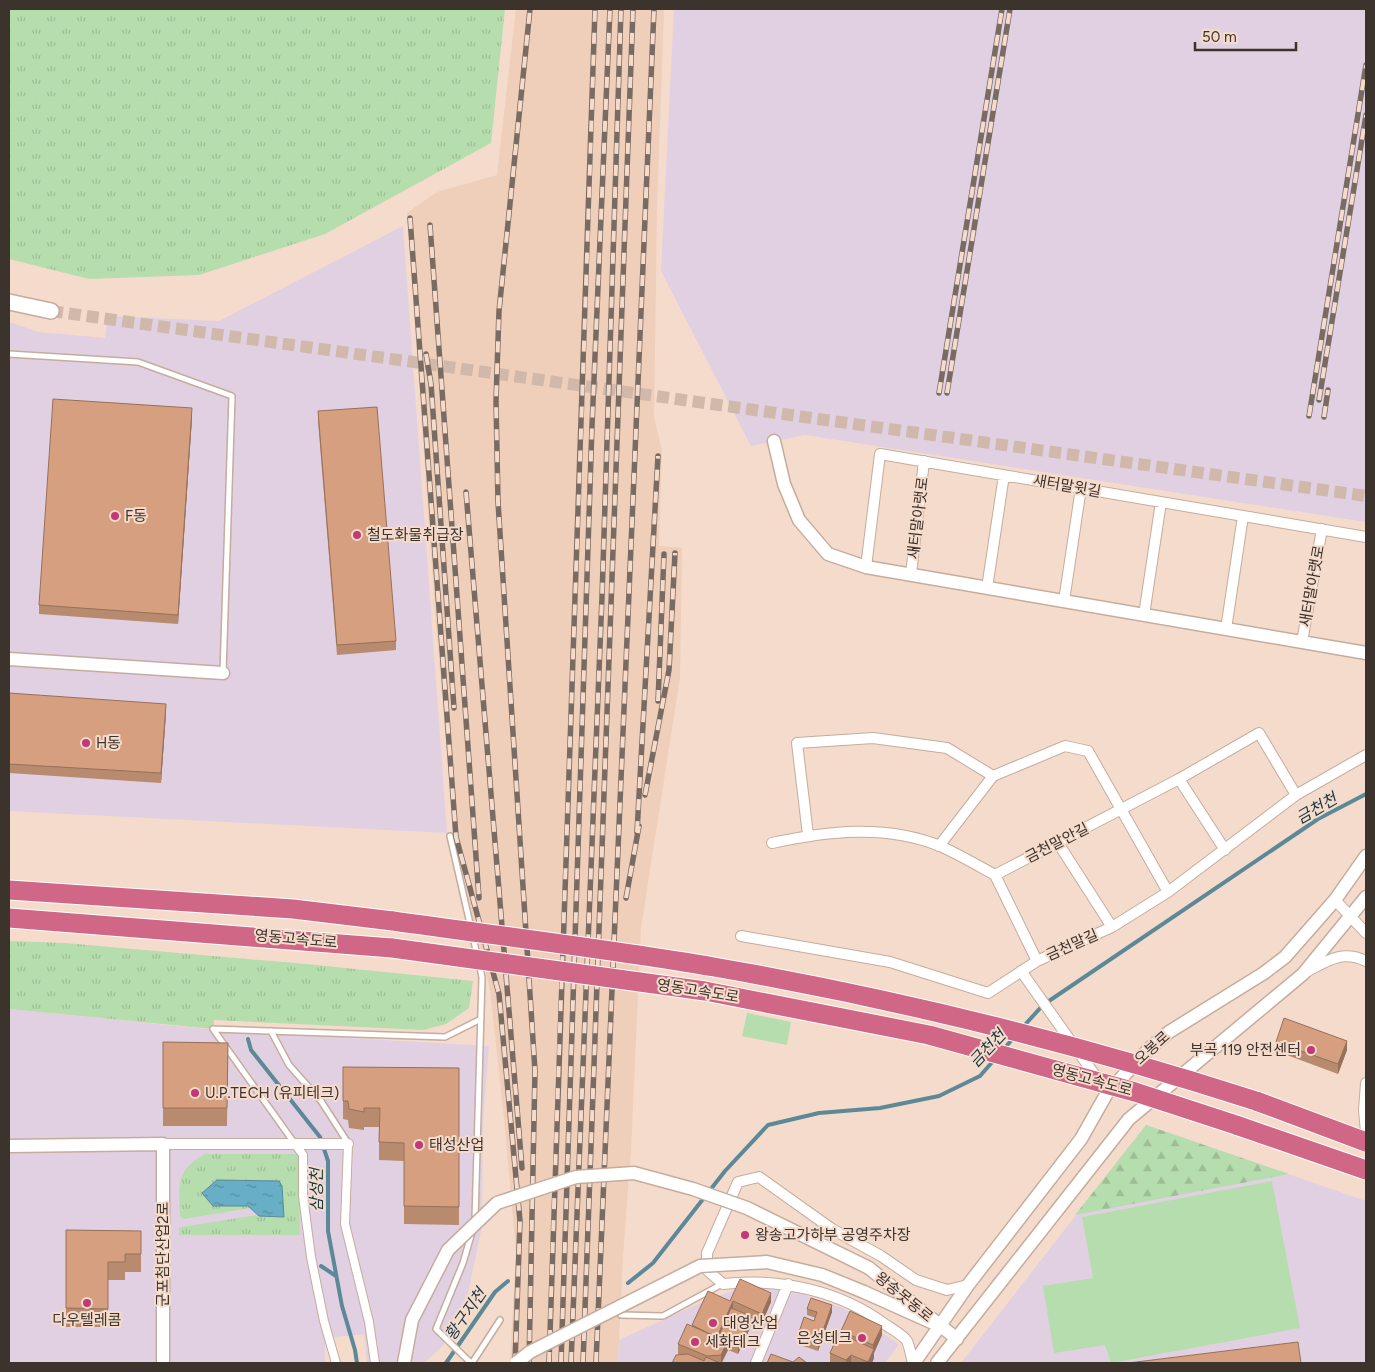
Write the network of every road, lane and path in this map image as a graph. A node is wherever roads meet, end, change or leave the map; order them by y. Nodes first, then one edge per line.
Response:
1 (9, 302) edge
2 (51, 311) tunnel mouth
3 (9, 354) edge
4 (774, 441) dead end
5 (924, 461) junction
6 (1004, 475) junction
7 (1081, 488) junction
8 (1161, 502) junction
9 (1243, 516) junction
10 (1322, 529) junction
11 (1366, 537) edge
12 (866, 567) junction
13 (911, 574) junction
14 (987, 588) junction
15 (1064, 601) junction
16 (1144, 614) junction
17 (1226, 629) junction
18 (1302, 642) junction
19 (1366, 653) edge
20 (9, 659) edge
21 (223, 673) joint
22 (1366, 755) edge
23 (993, 776) junction
24 (1179, 779) junction
25 (1296, 795) junction
26 (1120, 811) junction
27 (808, 835) junction
28 (450, 836) dead end
29 (772, 843) dead end
30 (1058, 843) junction
31 (939, 846) junction
32 (1225, 850) junction
33 (1366, 856) edge
34 (995, 875) junction
35 (9, 890) edge
36 (1168, 892) junction
37 (1366, 897) edge
38 (1334, 900) junction
39 (1351, 916) junction
40 (9, 918) edge
41 (1112, 927) junction
42 (1366, 934) edge
43 (740, 936) dead end
44 (1037, 961) junction
45 (1366, 961) edge
46 (1021, 972) junction
47 (1303, 974) junction
48 (481, 1019) junction
49 (271, 1031) junction
50 (1366, 1083) edge
51 (1107, 1093) junction
52 (1366, 1132) edge
53 (1366, 1142) edge
54 (163, 1144) junction
55 (295, 1144) junction
56 (348, 1144) junction
57 (9, 1146) edge
58 (1366, 1170) edge
59 (723, 1284) junction
60 (788, 1284) junction
61 (968, 1285) junction
62 (621, 1314) dead end
63 (500, 1320) dead end
64 (940, 1326) junction
65 (957, 1339) junction
66 (163, 1363) edge
67 (336, 1363) edge
68 (375, 1363) edge
69 (404, 1363) edge
70 (472, 1363) edge
71 (516, 1363) edge
72 (756, 1363) edge
73 (914, 1363) edge
74 (938, 1363) edge

1 - 2 main road
3 - 21 lane
4 - 12 street, 새터말아랫로
5 - 6 street, 새터말윗길
5 - 12 street, 새터말윗길
5 - 13 street, 새터말아랫로
6 - 7 street, 새터말윗길
6 - 14 street
7 - 8 street, 새터말윗길
7 - 15 street
8 - 9 street, 새터말윗길
8 - 16 street
9 - 10 street, 새터말윗길
9 - 17 street
10 - 11 street, 새터말윗길
10 - 18 street, 새터말아랫로
12 - 13 street, 새터말아랫로
13 - 14 street, 새터말아랫로
14 - 15 street, 새터말아랫로
15 - 16 street, 새터말아랫로
16 - 17 street, 새터말아랫로
17 - 18 street, 새터말아랫로
18 - 19 street, 새터말아랫로
20 - 21 street
22 - 25 street, 금천말길
23 - 26 street
23 - 27 street
23 - 31 street
24 - 25 street, 금천말안길
24 - 26 street, 금천말안길
24 - 32 street
25 - 32 street, 금천말길
26 - 30 street, 금천말안길
26 - 36 street
27 - 29 street
27 - 31 street
28 - 48 lane
30 - 34 street, 금천말안길
30 - 41 street
31 - 34 street
32 - 36 street, 금천말길
33 - 38 street, 오봉로
34 - 44 street
35 - 53 highway, 영동고속도로, bridge
36 - 41 street, 금천말길
37 - 39 street
38 - 39 street
38 - 51 street, 오봉로
39 - 42 street
39 - 47 street
40 - 58 highway, 영동고속도로, bridge
41 - 44 street, 금천말길
43 - 46 street, 금천말길
44 - 46 street, 금천말길
45 - 47 street
46 - 51 street
47 - 65 street
48 - 49 lane
48 - 70 lane
49 - 55 lane
49 - 56 lane
50 - 52 street
51 - 61 street, 오봉로
54 - 55 street
54 - 57 street
54 - 66 street, 군포첨단산업2로
55 - 56 street
55 - 67 street
56 - 68 street
59 - 60 street
59 - 61 street
59 - 62 lane
60 - 72 street
60 - 73 street
61 - 64 street, 오봉로
63 - 70 lane
64 - 65 street, 왕송못동로
64 - 69 street, 왕송못동로, bridge
64 - 71 street, 왕송못동로, bridge
64 - 73 street, 오봉로
65 - 74 street

